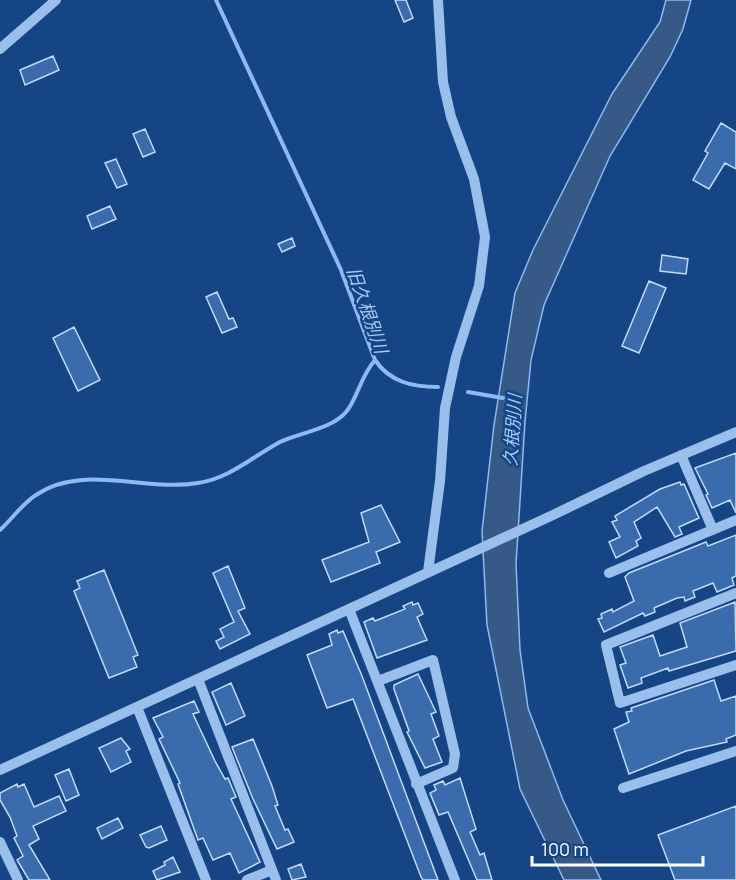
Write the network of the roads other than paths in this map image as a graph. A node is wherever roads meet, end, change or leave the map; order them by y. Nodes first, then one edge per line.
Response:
1 (56, 0) edge
2 (438, 0) edge
3 (0, 49) edge
4 (736, 432) edge
5 (681, 455) junction
6 (736, 520) edge
7 (713, 530) junction
8 (428, 572) junction
9 (609, 573) dead end
10 (736, 593) edge
11 (349, 609) junction
12 (736, 665) edge
13 (198, 680) junction
14 (378, 681) junction
15 (137, 707) junction
16 (736, 751) edge
17 (0, 770) edge
18 (416, 784) junction
19 (623, 788) dead end
20 (0, 842) edge
21 (274, 875) edge
22 (18, 880) edge
23 (206, 880) edge
24 (247, 880) edge
25 (455, 880) edge

1 - 3 street
2 - 8 street
4 - 5 street
5 - 7 street
5 - 8 street
6 - 7 street
7 - 9 street
8 - 11 street
10 - 12 street
11 - 13 street
11 - 14 street
13 - 15 street
13 - 21 street
14 - 18 street
14 - 18 street
15 - 17 street
15 - 23 street
16 - 19 street
18 - 25 street
20 - 22 street
21 - 24 street

